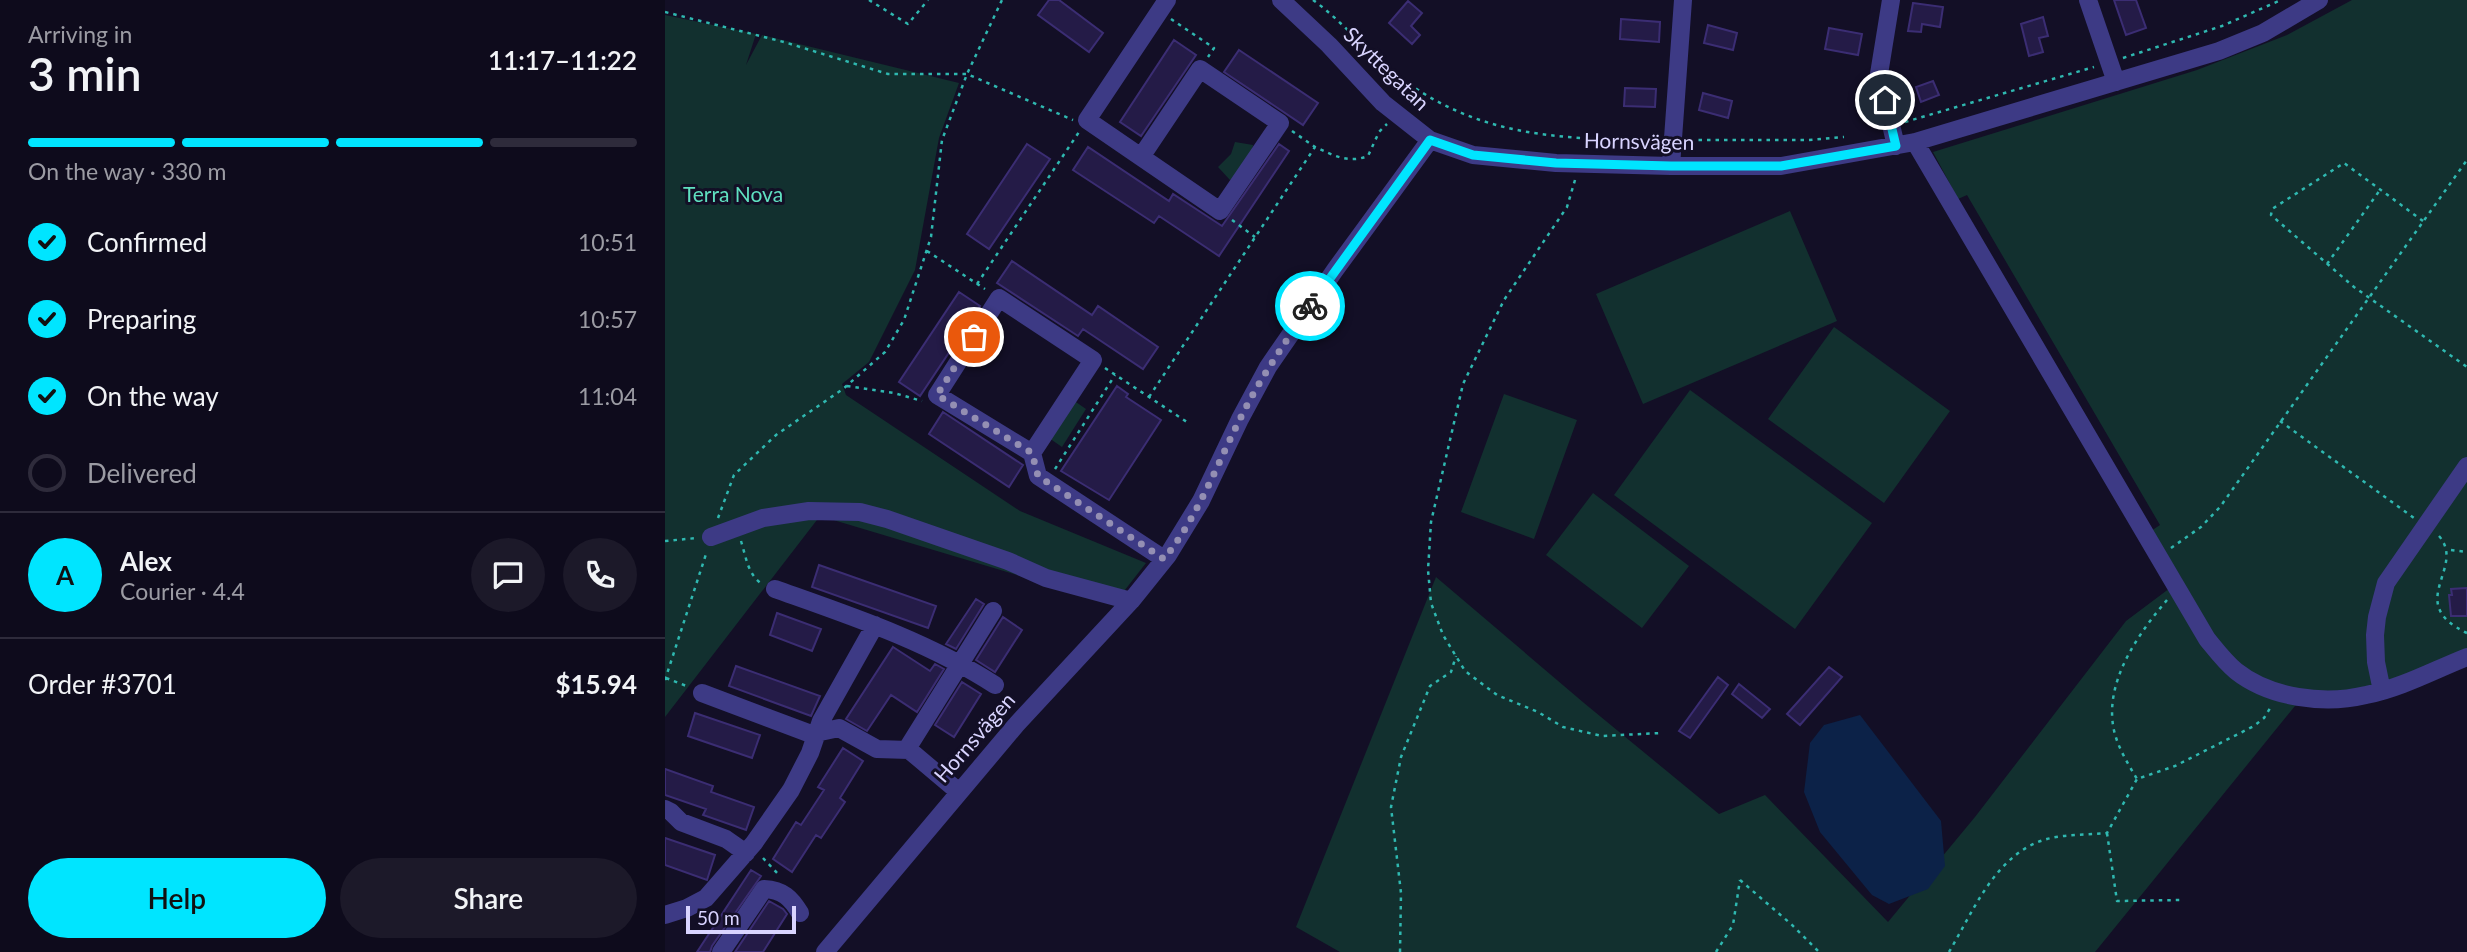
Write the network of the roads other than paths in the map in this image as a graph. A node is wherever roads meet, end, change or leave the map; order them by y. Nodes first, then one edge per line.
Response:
1 (1281, 0) edge
2 (1682, 0) edge
3 (1891, 0) edge
4 (2088, 0) edge
5 (2309, 3) edge
6 (1163, 6) edge
7 (2116, 82) junction
8 (1430, 140) junction
9 (1915, 142) junction
10 (1896, 146) junction
11 (1141, 158) junction
12 (1671, 166) junction
13 (1032, 453) junction
14 (2467, 466) edge
15 (711, 537) road end
16 (1164, 559) junction
17 (775, 589) road end
18 (1131, 601) junction
19 (993, 611) dead end
20 (875, 625) junction
21 (2467, 657) edge
22 (962, 664) junction
23 (995, 685) dead end
24 (2382, 691) junction
25 (702, 693) road end
26 (816, 733) junction
27 (909, 750) junction
28 (959, 792) junction
29 (665, 809) edge
30 (746, 853) junction
31 (800, 913) dead end
32 (665, 915) edge
33 (721, 952) edge
34 (825, 952) edge

1 - 8 street, Skyttegatan
2 - 12 street
3 - 10 street
4 - 7 street
5 - 7 street, Hornsvägen
6 - 11 street
7 - 9 street, Hornsvägen
8 - 12 street, Hornsvägen
8 - 16 street, Hornsvägen
9 - 10 street, Hornsvägen
9 - 24 street
10 - 12 street, Hornsvägen
11 - 11 street
13 - 13 street
13 - 16 street
14 - 24 street
15 - 18 street
16 - 18 street, Hornsvägen
17 - 20 street
18 - 28 street, Hornsvägen
19 - 22 street
20 - 22 street
20 - 26 street
21 - 24 street
22 - 23 street
22 - 27 street
25 - 26 street
26 - 27 street
26 - 30 street
27 - 28 street
28 - 34 street, Hornsvägen
29 - 30 street
30 - 32 street
31 - 33 street

